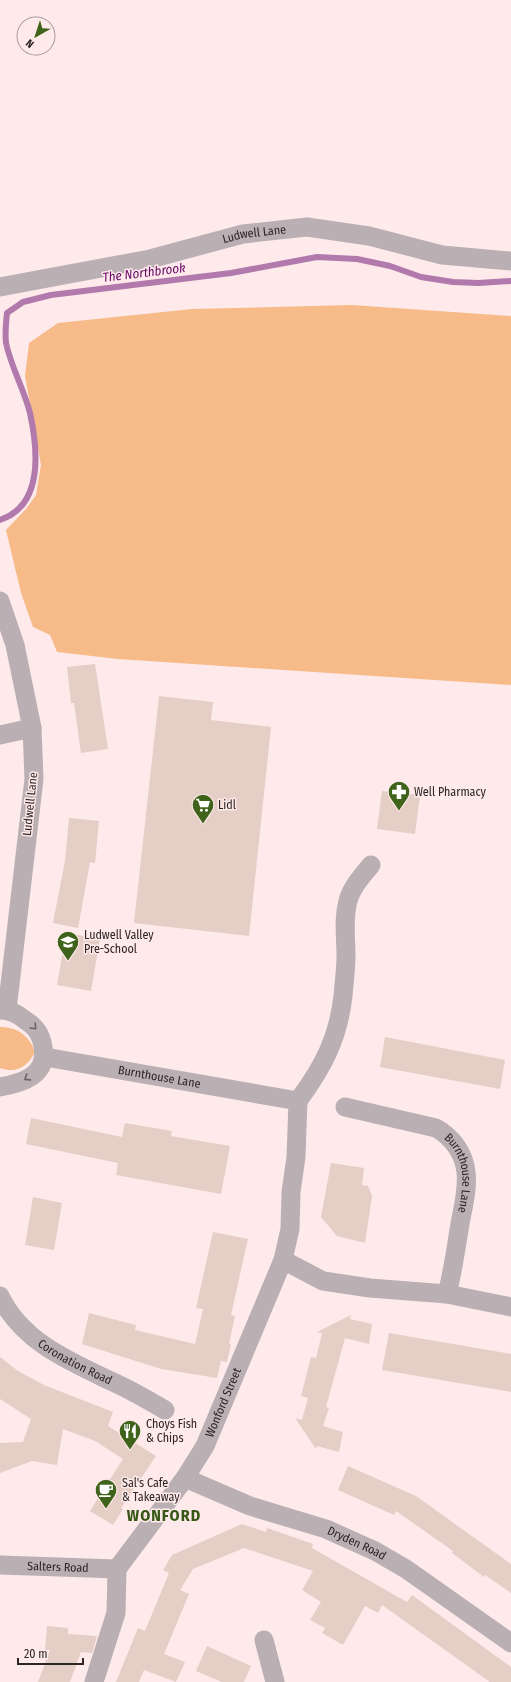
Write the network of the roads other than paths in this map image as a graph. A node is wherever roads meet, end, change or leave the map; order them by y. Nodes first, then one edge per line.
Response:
1 (511, 261) edge
2 (0, 287) edge
3 (0, 601) edge
4 (32, 728) junction
5 (0, 735) edge
6 (371, 865) dead end
7 (3, 1010) edge
8 (45, 1057) junction
9 (0, 1087) edge
10 (298, 1101) junction
11 (345, 1107) dead end
12 (283, 1260) junction
13 (447, 1294) junction
14 (0, 1296) edge
15 (511, 1307) edge
16 (165, 1410) dead end
17 (185, 1478) junction
18 (0, 1566) edge
19 (116, 1569) junction
20 (264, 1640) dead end
21 (511, 1642) edge
22 (94, 1682) edge
23 (275, 1682) edge

1 - 2 street, Ludwell Lane
3 - 4 street, Ludwell Lane
4 - 5 street
4 - 7 street, Ludwell Lane
6 - 10 street
7 -> 8 street
8 -> 9 street
8 - 10 street, Burnthouse Lane
10 - 12 street, Wonford Street
11 - 13 street, Burnthouse Lane
12 - 13 street
12 - 17 street, Wonford Street
13 - 15 street
14 - 16 street, Coronation Road
17 - 19 street, Wonford Street
17 - 21 street, Dryden Road
18 - 19 street, Salters Road
19 - 22 street
20 - 23 street

